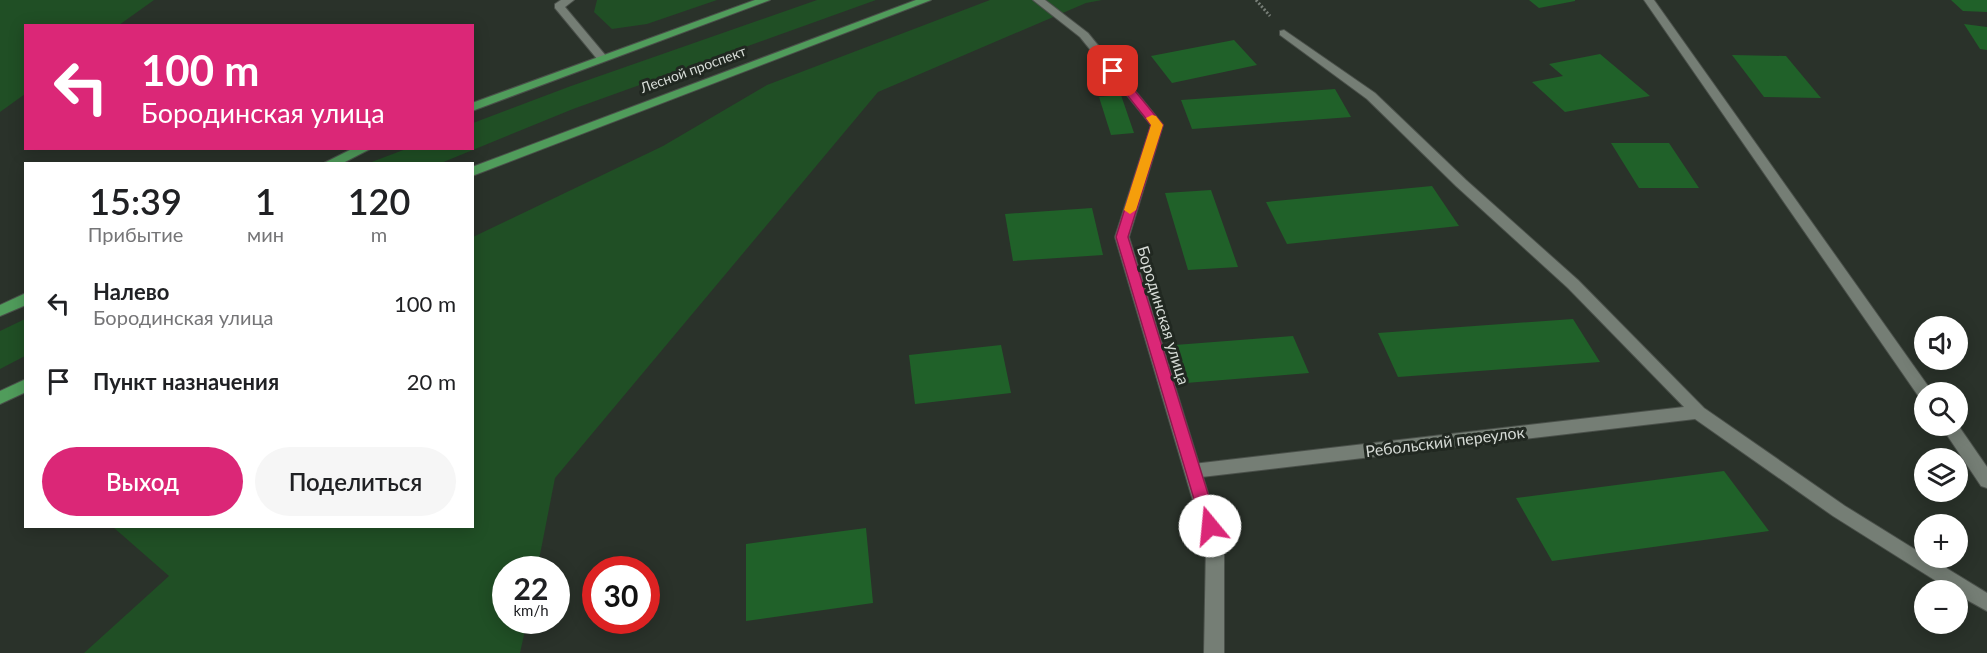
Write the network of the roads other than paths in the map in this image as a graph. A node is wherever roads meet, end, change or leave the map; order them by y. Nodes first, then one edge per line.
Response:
1 (568, 0) edge
2 (765, 0) edge
3 (926, 0) edge
4 (1038, 0) edge
5 (1649, 0) edge
6 (1284, 33) dead end
7 (602, 58) junction
8 (474, 106) edge
9 (361, 150) edge
10 (333, 162) edge
11 (474, 171) edge
12 (24, 299) edge
13 (0, 311) edge
14 (1918, 382) edge
15 (24, 386) edge
16 (0, 398) edge
17 (1698, 412) junction
18 (1956, 436) edge
19 (1193, 471) junction
20 (1987, 480) edge
21 (1987, 603) edge
22 (1214, 653) edge

1 - 7 street
2 - 7 main road
3 - 11 main road, Лесной проспект
4 - 19 street, Бородинская улица
5 - 14 street
6 - 17 street
7 - 8 main road
9 - 10 main road
12 - 13 main road
15 - 16 main road
17 - 19 street, Ребольский переулок
17 - 21 street
18 - 20 street
19 - 22 street, Бородинская улица

